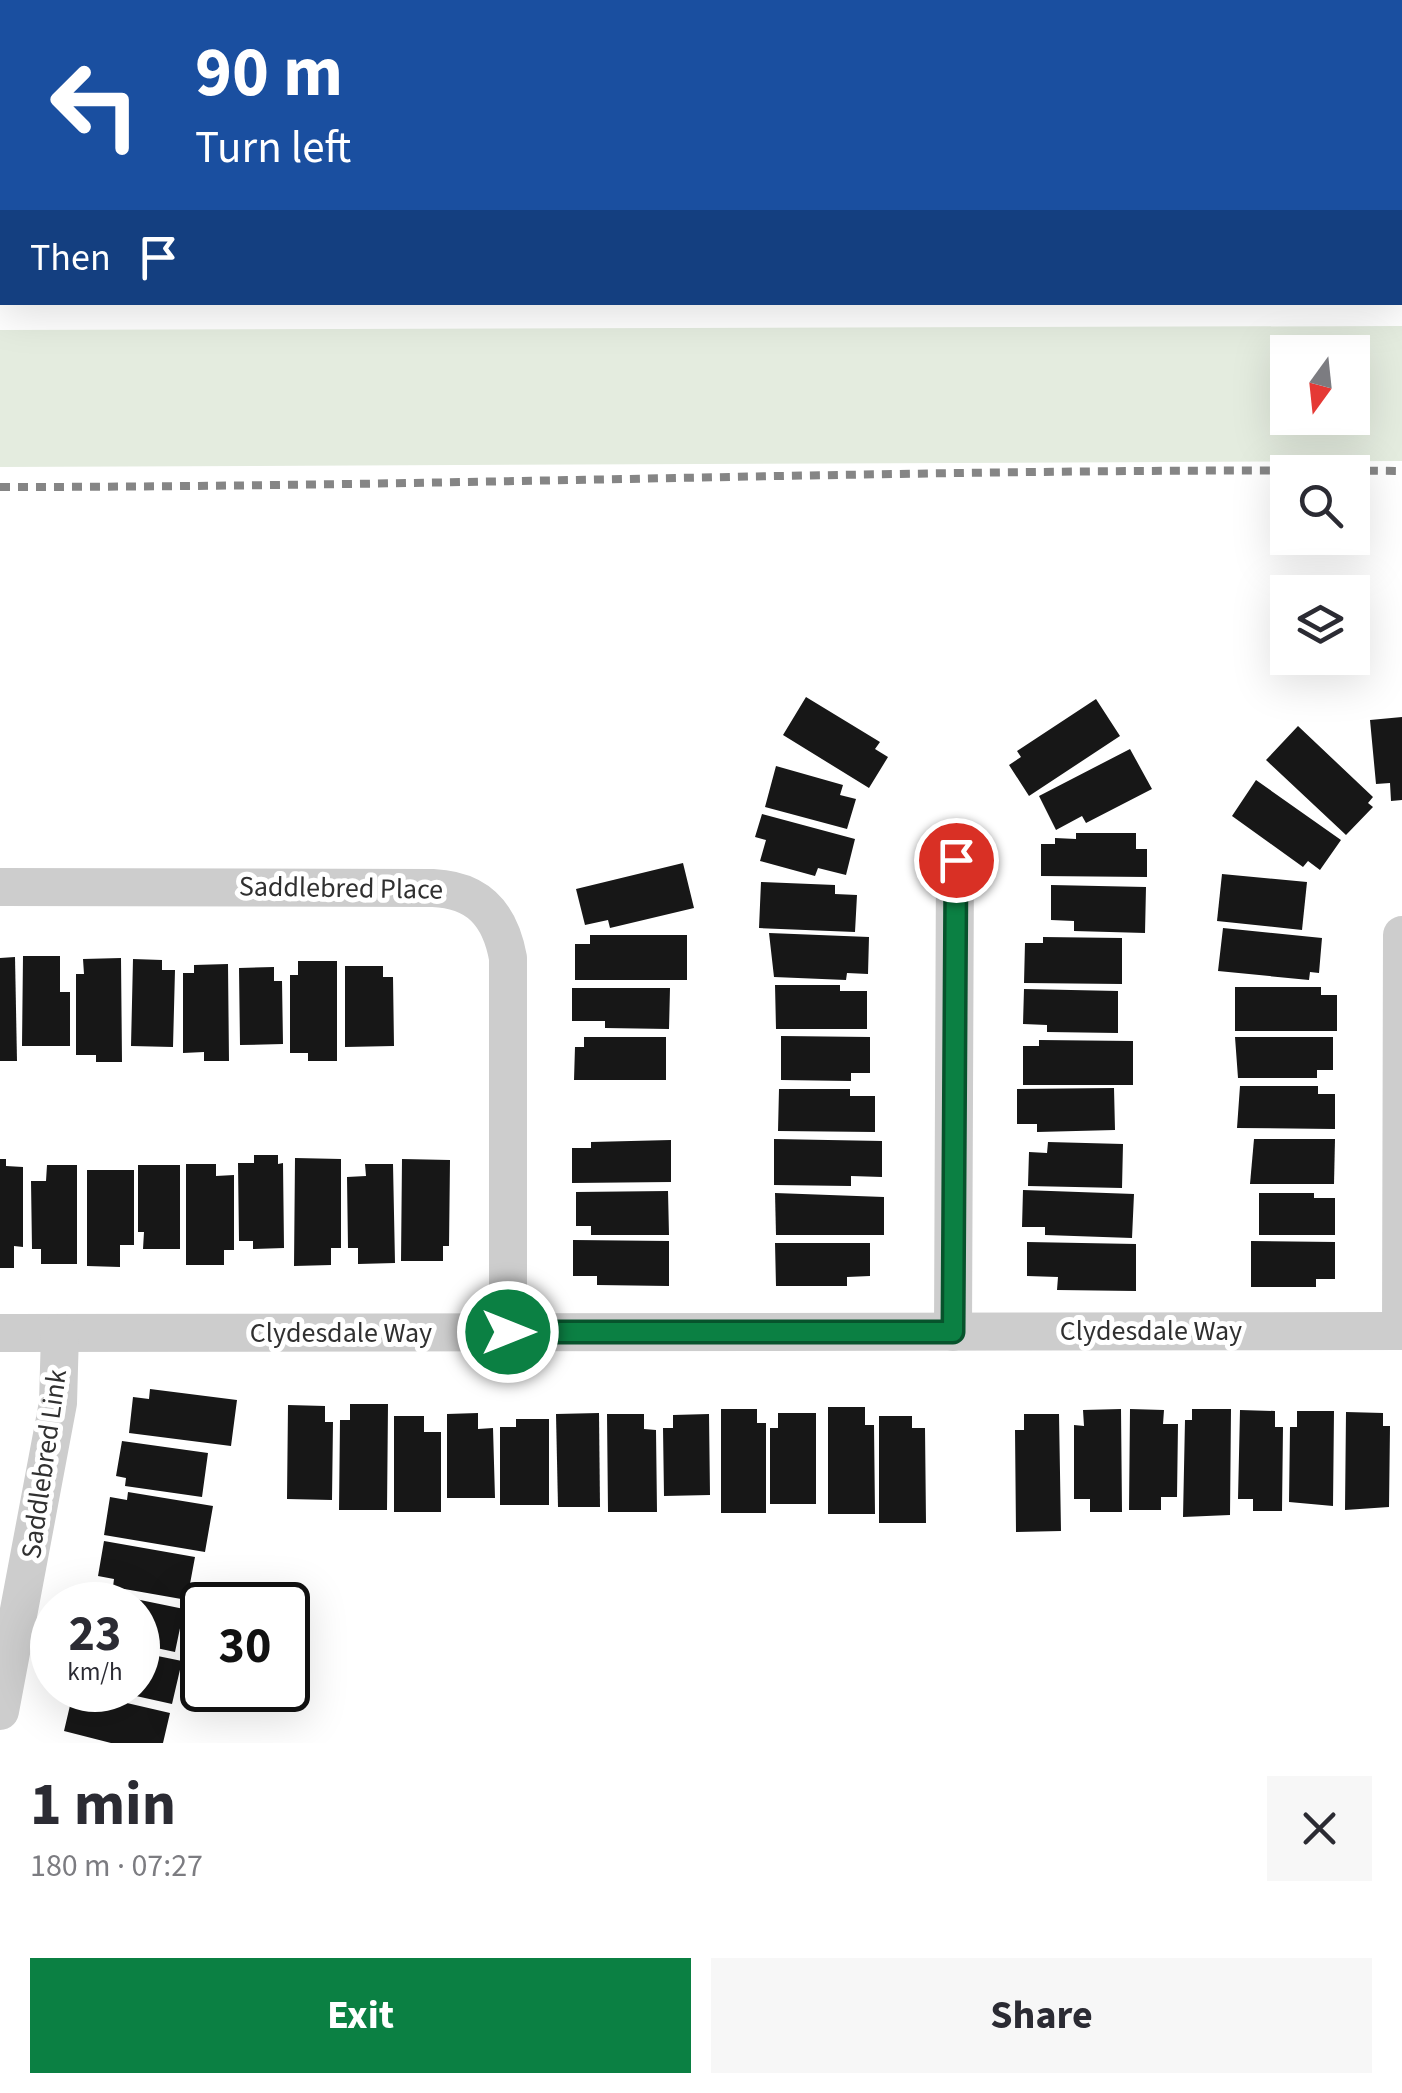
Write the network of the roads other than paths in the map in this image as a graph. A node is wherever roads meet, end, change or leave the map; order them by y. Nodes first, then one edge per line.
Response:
1 (956, 860) dead end
2 (0, 887) edge
3 (1402, 934) edge
4 (1402, 1331) edge
5 (508, 1332) junction
6 (953, 1332) junction
7 (0, 1333) edge
8 (60, 1333) junction
9 (0, 1712) edge

1 - 6 street
2 - 5 street, Saddlebred Place
3 - 4 street
4 - 6 street, Clydesdale Way
5 - 6 street, Clydesdale Way
5 - 8 street, Clydesdale Way
7 - 8 street, Clydesdale Way
8 - 9 street, Saddlebred Link

